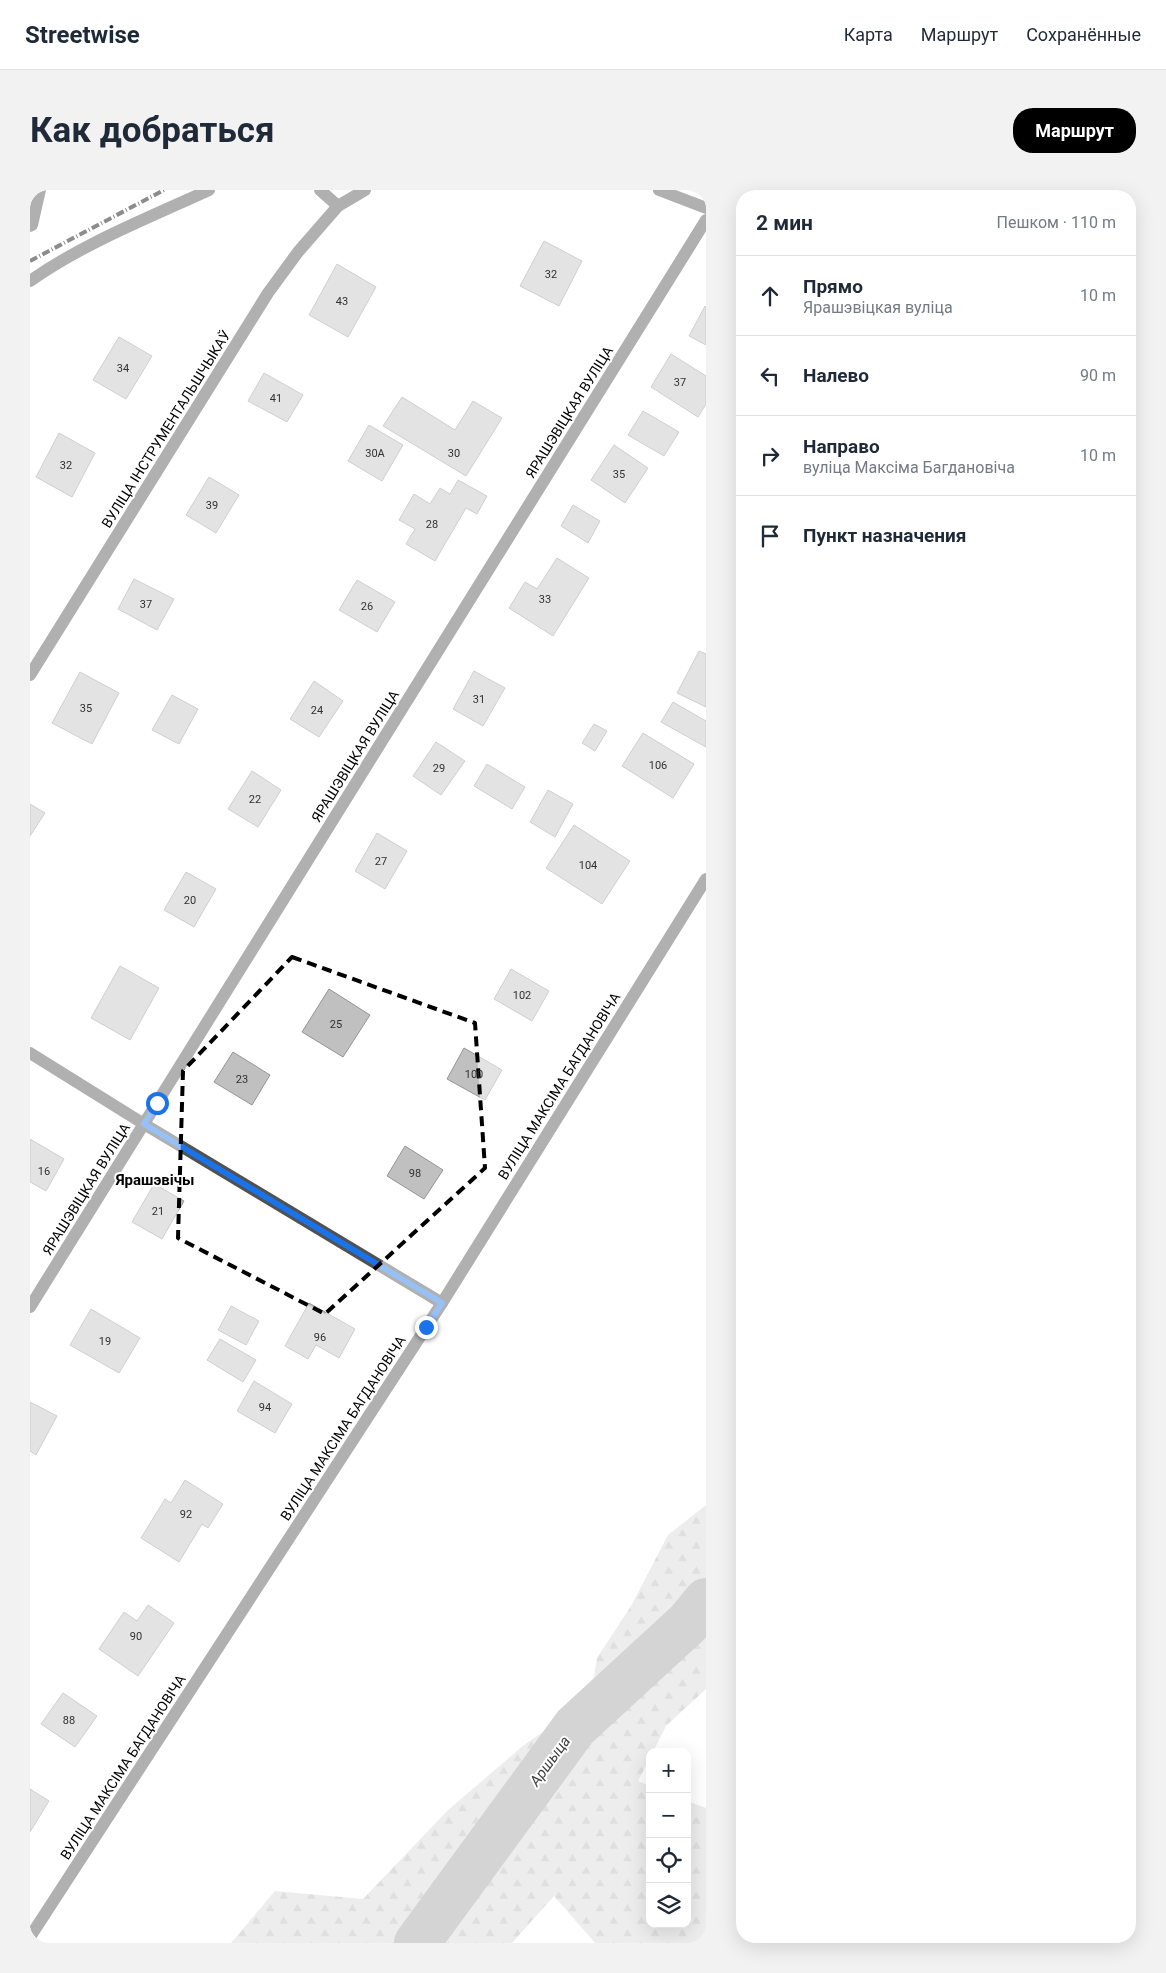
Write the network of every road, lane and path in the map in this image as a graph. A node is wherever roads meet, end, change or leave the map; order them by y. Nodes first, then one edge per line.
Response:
1 (40, 190) edge
2 (208, 190) edge
3 (320, 190) edge
4 (365, 190) edge
5 (659, 190) edge
6 (338, 206) junction
7 (706, 208) edge
8 (706, 220) edge
9 (30, 226) edge
10 (30, 281) edge
11 (30, 675) edge
12 (706, 879) edge
13 (30, 1054) edge
14 (144, 1124) junction
15 (442, 1303) junction
16 (30, 1307) edge
17 (30, 1937) edge

1 - 9 street
2 - 10 street
3 - 6 street
4 - 6 street, ВУЛІЦА ІНСТРУМЕНТАЛЬШЧЫКАЎ
5 - 7 street
6 - 11 street, ВУЛІЦА ІНСТРУМЕНТАЛЬШЧЫКАЎ
8 - 14 street, ЯРАШЭВІЦКАЯ ВУЛІЦА
12 - 15 street, ВУЛІЦА МАКСІМА БАГДАНОВІЧА
13 - 14 street
14 - 15 street
14 - 16 street, ЯРАШЭВІЦКАЯ ВУЛІЦА
15 - 17 street, ВУЛІЦА МАКСІМА БАГДАНОВІЧА

